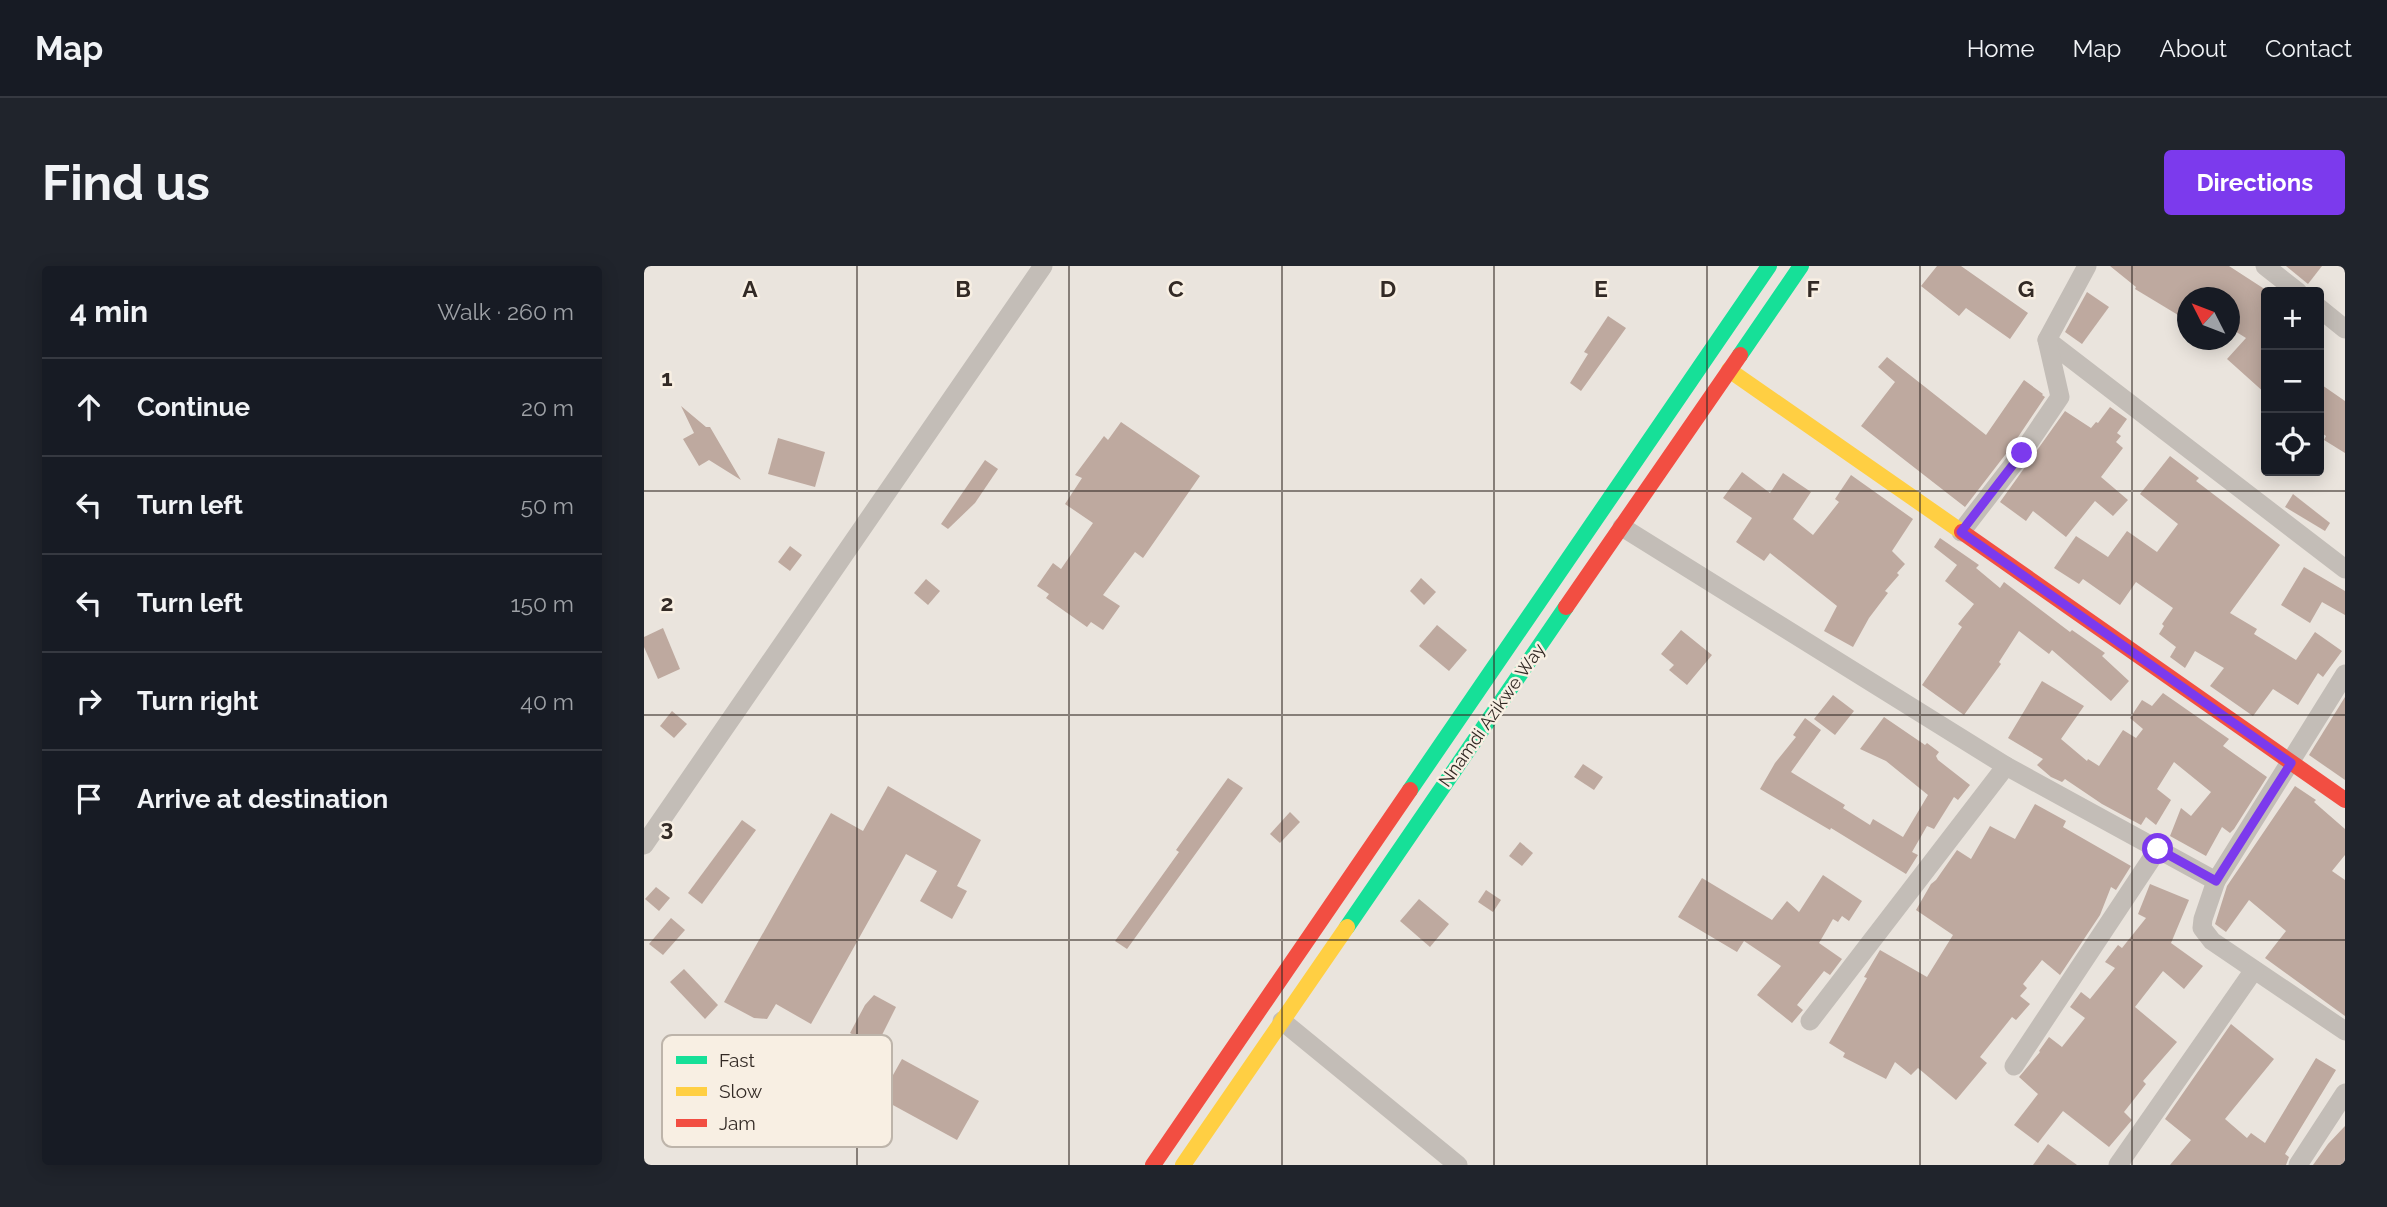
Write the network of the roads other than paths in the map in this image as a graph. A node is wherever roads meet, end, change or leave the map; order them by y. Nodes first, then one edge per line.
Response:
1 (1043, 266) edge
2 (1769, 266) edge
3 (1801, 266) edge
4 (2087, 266) edge
5 (2265, 266) edge
6 (2292, 287) edge
7 (2324, 312) edge
8 (2345, 329) edge
9 (2047, 340) junction
10 (1729, 370) junction
11 (1622, 527) junction
12 (1961, 532) junction
13 (2345, 569) edge
14 (2345, 674) edge
15 (2291, 763) junction
16 (2006, 766) junction
17 (2345, 800) edge
18 (644, 845) edge
19 (2158, 849) junction
20 (2216, 881) junction
21 (2254, 970) junction
22 (1282, 1021) junction
23 (1810, 1021) dead end
24 (2345, 1031) edge
25 (2014, 1066) dead end
26 (2345, 1093) edge
27 (1153, 1165) edge
28 (1184, 1165) edge
29 (1458, 1165) edge
30 (2118, 1165) edge
31 (2298, 1165) edge

1 - 18 street
2 - 27 main road, Nnamdi Azikwe Way
3 - 10 main road, Nnamdi Azikwe Way
4 - 9 street
5 - 6 street
7 - 8 street
9 - 12 street
9 - 13 street
10 - 11 main road, Nnamdi Azikwe Way
10 - 12 main road
11 - 16 street
11 - 22 main road, Nnamdi Azikwe Way
12 - 15 main road
14 - 15 street
15 - 17 main road
15 - 20 street
16 - 19 street
16 - 23 street
19 - 20 street
19 - 25 street
20 - 21 street
21 - 24 street
21 - 30 street
22 - 28 main road, Nnamdi Azikwe Way
22 - 29 street
26 - 31 street

